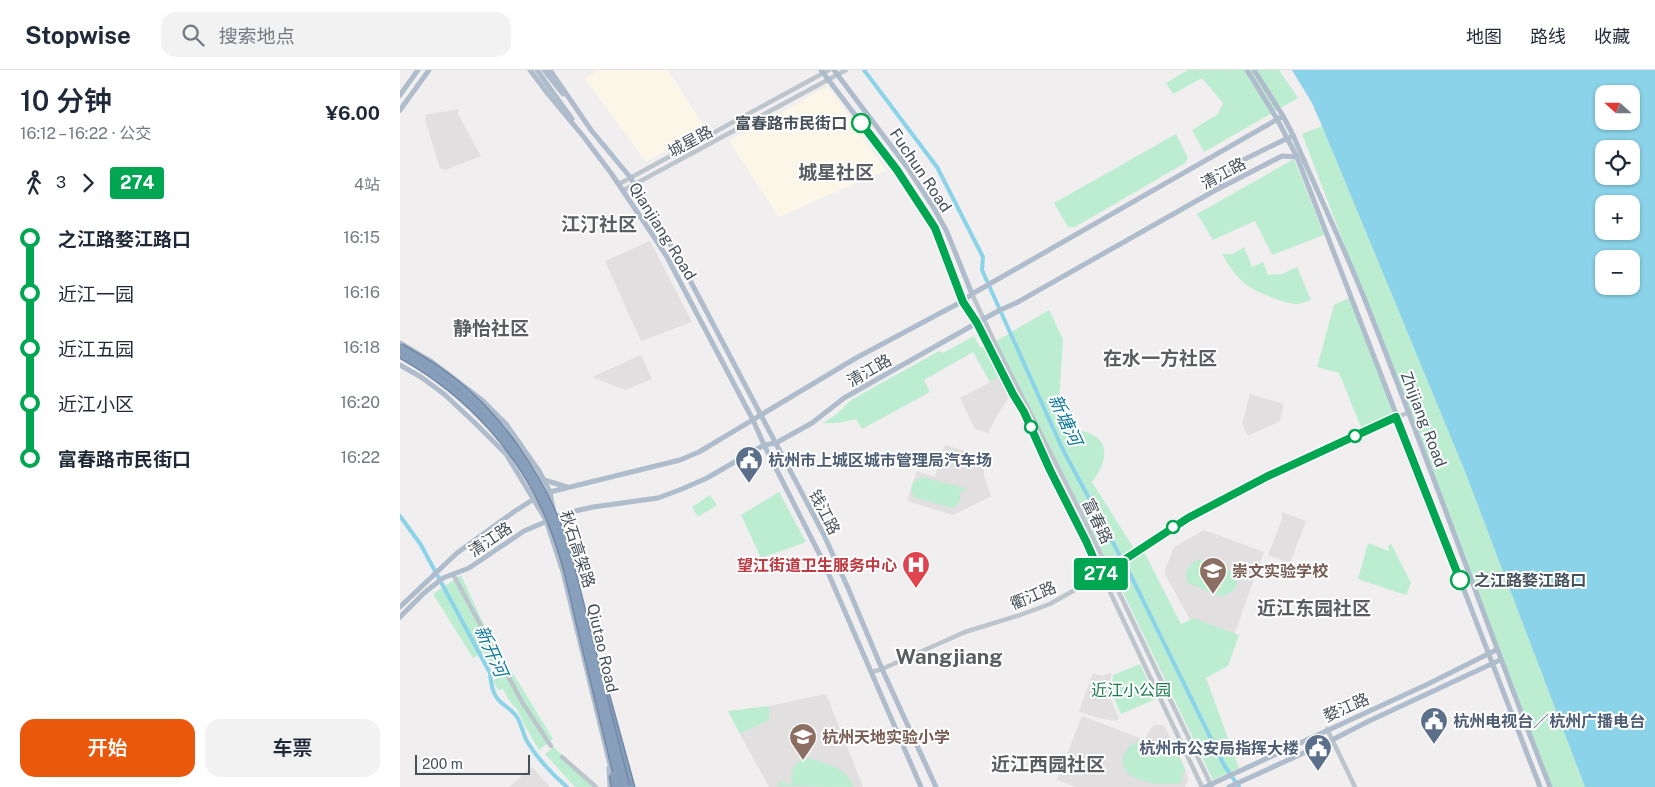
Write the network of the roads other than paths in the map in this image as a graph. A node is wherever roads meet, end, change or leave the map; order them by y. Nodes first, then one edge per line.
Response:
1 (418, 70) edge
2 (429, 70) edge
3 (530, 70) edge
4 (537, 70) edge
5 (544, 70) edge
6 (550, 70) edge
7 (846, 70) edge
8 (1247, 70) edge
9 (1254, 70) edge
10 (824, 71) edge
11 (835, 73) edge
12 (829, 80) junction
13 (400, 95) edge
14 (400, 110) edge
15 (1280, 117) junction
16 (591, 130) junction
17 (583, 136) junction
18 (1291, 137) junction
19 (1298, 157) junction
20 (630, 177) junction
21 (619, 184) junction
22 (634, 184) junction
23 (624, 190) junction
24 (1214, 191) junction
25 (972, 294) junction
26 (963, 302) junction
27 (984, 319) junction
28 (977, 323) junction
29 (400, 343) edge
30 (400, 347) edge
31 (400, 354) edge
32 (400, 365) edge
33 (1409, 412) junction
34 (761, 415) junction
35 (1396, 417) junction
36 (753, 420) junction
37 (776, 442) junction
38 (764, 445) junction
39 (544, 480) junction
40 (569, 488) junction
41 (550, 492) junction
42 (534, 499) junction
43 (555, 517) junction
44 (546, 520) junction
45 (1108, 570) junction
46 (454, 574) junction
47 (1101, 575) junction
48 (422, 591) junction
49 (580, 602) junction
50 (400, 607) edge
51 (400, 617) edge
52 (582, 635) junction
53 (1496, 650) junction
54 (1488, 655) junction
55 (1500, 660) junction
56 (1492, 664) junction
57 (882, 669) junction
58 (872, 672) junction
59 (1327, 729) junction
60 (1332, 740) junction
61 (551, 746) dead end
62 (607, 753) junction
63 (562, 757) dead end
64 (1207, 786) edge
65 (1231, 786) edge
66 (596, 787) edge
67 (610, 787) edge
68 (616, 787) edge
69 (620, 787) edge
70 (625, 787) edge
71 (632, 787) edge
72 (921, 787) edge
73 (936, 787) edge
74 (1355, 787) edge
75 (1540, 787) edge
76 (1550, 787) edge

1 - 13 main road
2 - 14 main road
3 - 17 main road, Qianjiang Road
4 - 17 main road
5 - 16 main road
6 - 16 main road, Qianjiang Road
7 - 11 street, 城星路
8 - 15 main road, Zhijiang Road
9 - 15 main road, Zhijiang Road
10 - 12 main road, Fuchun Road
10 - 20 street, 城星路
11 - 12 street, 城星路
11 - 25 main road, Fuchun Road
12 - 22 street, 城星路
12 - 26 main road, Fuchun Road
15 - 18 main road, Zhijiang Road
15 - 25 main road, 清江路
16 - 20 main road, Qianjiang Road
17 - 21 main road, Qianjiang Road
18 - 19 main road, Zhijiang Road
18 - 24 main road
18 - 33 main road, Zhijiang Road
19 - 24 main road, 清江路
19 - 35 main road, Zhijiang Road
20 - 21 street, 城星路
20 - 22 main road, Qianjiang Road
21 - 23 main road, Qianjiang Road
22 - 23 street, 城星路
22 - 34 main road, Qianjiang Road
23 - 36 main road, Qianjiang Road
24 - 27 main road, 清江路
25 - 26 main road, 清江路
25 - 27 street, 富春路
26 - 28 main road, Fuchun Road
26 - 34 main road, 清江路
27 - 28 main road, 清江路
27 - 45 street, 富春路
28 - 37 main road, 清江路
28 - 47 street, 富春路
29 - 39 main road, Qiutao Road
30 - 49 highway, 秋石高架路, bridge
31 - 52 highway, 秋石高架路, bridge
32 - 42 main road, Qiutao Road
33 - 35 street, 衢江路
33 - 53 main road, Zhijiang Road
34 - 36 main road, 清江路
34 - 37 main road, 钱江路
35 - 45 street, 衢江路
35 - 54 main road, Zhijiang Road
36 - 38 main road, 钱江路
36 - 40 main road, 清江路
37 - 38 main road, 清江路
37 - 57 main road, 钱江路
38 - 43 main road, 清江路
38 - 58 main road, 钱江路
39 - 40 main road
39 - 41 main road, Qiutao Road
40 - 41 main road, 清江路
41 - 42 main road, 清江路
41 - 43 main road, Qiutao Road
42 - 44 main road, Qiutao Road
42 - 48 main road, 清江路
43 - 44 main road, 清江路
43 - 70 main road, Qiutao Road
44 - 46 main road, 清江路
44 - 62 main road, Qiutao Road
45 - 47 street, 衢江路
45 - 64 street, 富春路
46 - 48 main road, 清江路
46 - 61 street
47 - 57 street, 衢江路
47 - 64 street, 富春路
48 - 50 main road
48 - 51 main road
49 - 70 highway, 秋石高架路, bridge
49 - 71 highway, bridge
52 - 68 highway, bridge
52 - 69 highway, 秋石高架路, bridge
53 - 54 main road, 婺江路
53 - 55 main road, Zhijiang Road
54 - 56 main road, Zhijiang Road
54 - 59 main road, 婺江路
55 - 56 main road, 婺江路
55 - 76 main road, Zhijiang Road
56 - 60 main road, 婺江路
56 - 75 main road, Zhijiang Road
57 - 58 street, 衢江路
57 - 73 main road, 钱江路
58 - 72 main road, 钱江路
59 - 60 street
59 - 64 main road, 婺江路
60 - 65 main road, 婺江路
60 - 74 street
62 - 67 main road
62 - 68 main road, Qiutao Road
63 - 66 street

